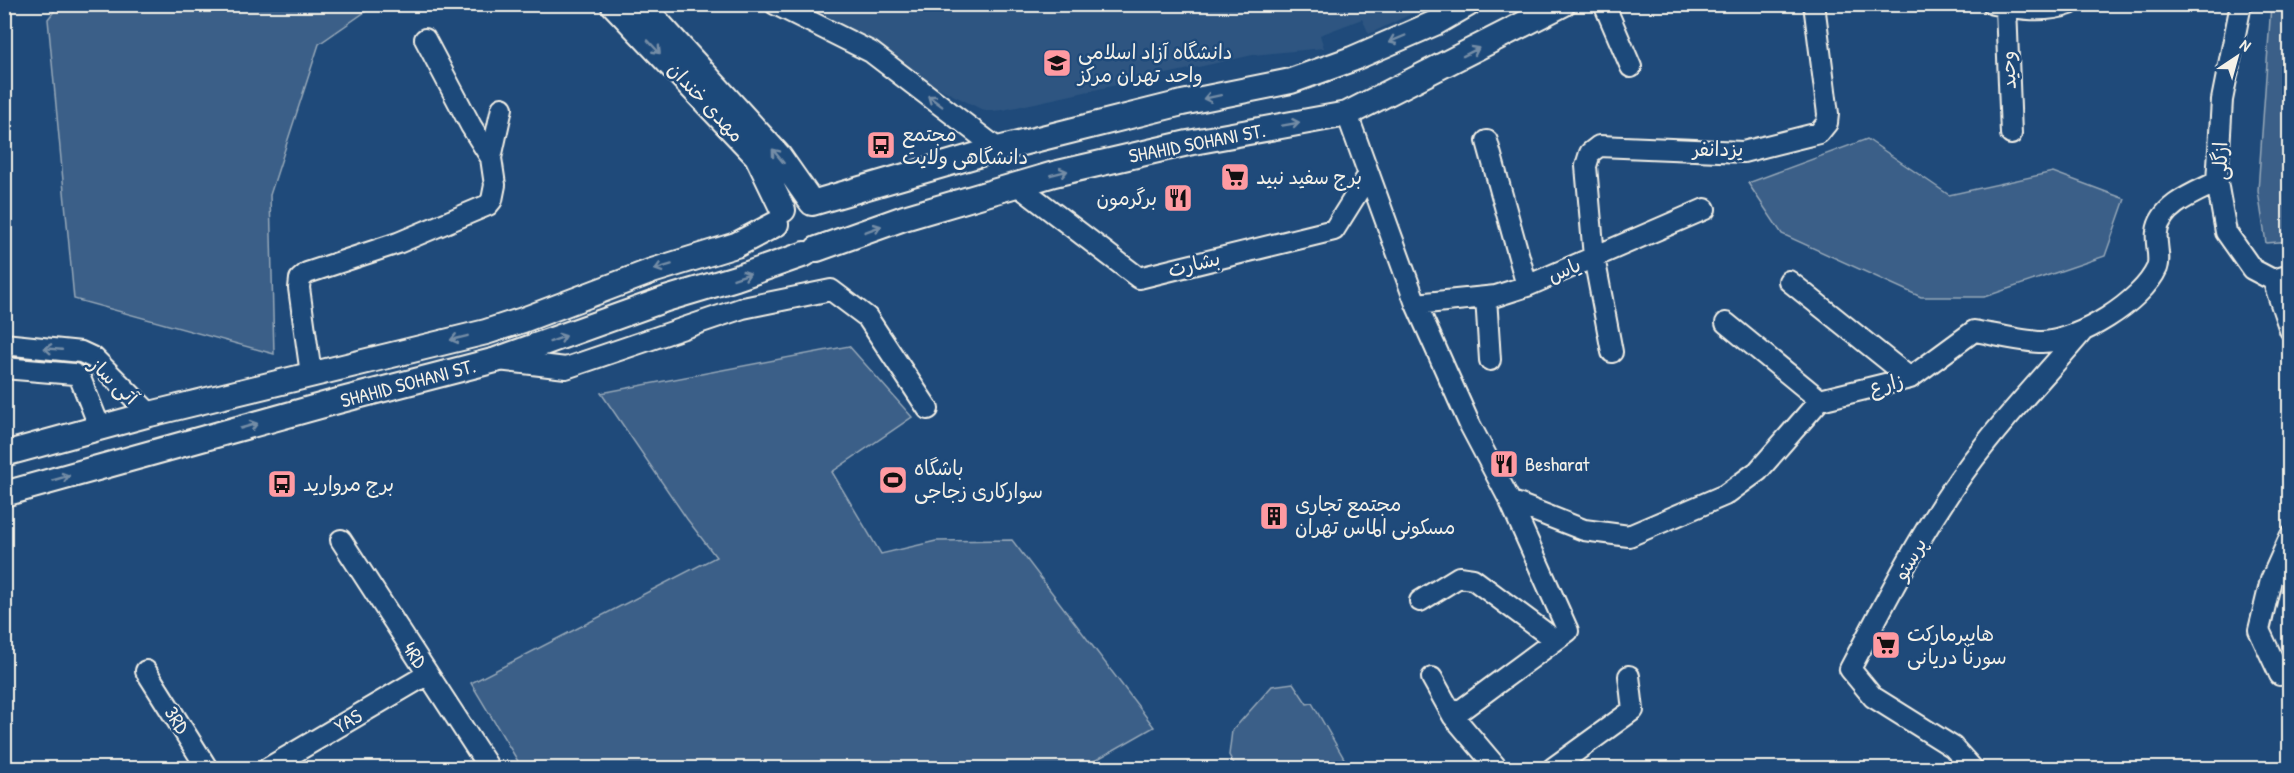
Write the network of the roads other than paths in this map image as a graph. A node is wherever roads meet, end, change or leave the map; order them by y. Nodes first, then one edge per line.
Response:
1 (613, 4) edge
2 (641, 4) edge
3 (775, 4) edge
4 (1468, 4) edge
5 (1563, 4) edge
6 (1604, 4) edge
7 (1814, 4) edge
8 (2070, 4) edge
9 (2241, 4) edge
10 (2000, 6) edge
11 (425, 39) dead end
12 (1631, 67) dead end
13 (502, 108) dead end
14 (1347, 114) junction
15 (2011, 134) dead end
16 (1487, 141) dead end
17 (998, 149) junction
18 (491, 158) junction
19 (1369, 174) junction
20 (2217, 182) junction
21 (1016, 184) junction
22 (812, 203) junction
23 (1705, 209) dead end
24 (780, 217) junction
25 (811, 251) junction
26 (1594, 257) junction
27 (2281, 277) edge
28 (1789, 281) dead end
29 (1527, 286) junction
30 (1486, 297) junction
31 (1416, 304) junction
32 (1725, 323) dead end
33 (2289, 330) edge
34 (486, 332) junction
35 (2082, 332) junction
36 (4, 344) edge
37 (1612, 352) dead end
38 (496, 360) junction
39 (1490, 360) dead end
40 (4, 368) edge
41 (311, 374) junction
42 (1910, 378) junction
43 (1820, 400) junction
44 (928, 410) dead end
45 (150, 414) junction
46 (99, 428) junction
47 (4, 454) edge
48 (4, 494) edge
49 (1510, 501) junction
50 (2289, 537) edge
51 (341, 540) dead end
52 (1420, 601) dead end
53 (1555, 640) junction
54 (146, 671) dead end
55 (428, 674) junction
56 (2280, 675) dead end
57 (1629, 676) dead end
58 (1432, 678) dead end
59 (1454, 716) junction
60 (207, 768) edge
61 (268, 768) edge
62 (489, 768) edge
63 (1497, 768) edge
64 (1553, 768) edge
65 (1972, 768) edge

1 -> 24 main road, مهدی خندان
22 -> 2 main road, مهدی خندان
17 -> 3 street
4 -> 17 main road, SHAHID SOHANI ST.
14 -> 5 main road, SHAHID SOHANI ST.
6 - 12 street
7 - 26 street, یزدانفر
8 - 10 street
9 - 20 street, ازگلی
10 - 15 street, وحید
11 - 18 street
13 - 18 street
14 - 19 street
21 -> 14 main road, SHAHID SOHANI ST.
16 - 29 street
17 - 22 main road, SHAHID SOHANI ST.
18 - 41 street
19 - 21 street, بشارت
19 - 31 street
20 - 27 street, ازگلی
20 - 35 street, زارع
25 -> 21 main road, SHAHID SOHANI ST.
22 - 24 main road
22 - 25 main road
23 - 26 street, یاس
24 - 25 main road
24 -> 34 main road, SHAHID SOHANI ST.
38 -> 25 main road, SHAHID SOHANI ST.
26 - 29 street, یاس
26 - 37 street
27 - 33 street
28 - 42 street
29 - 30 street, یاس
30 - 31 street, یاس
30 - 39 street
31 - 49 street
32 - 43 street
34 - 38 main road
34 -> 41 main road, SHAHID SOHANI ST.
35 - 42 street, زارع
35 - 65 street, پرستو
45 -> 36 street, آتی ساز
38 - 44 street
48 -> 38 main road, SHAHID SOHANI ST.
40 - 46 street, آتی ساز
41 - 45 main road, SHAHID SOHANI ST.
42 - 43 street, زارع
43 - 49 street
45 - 46 main road, SHAHID SOHANI ST.
46 - 47 main road, SHAHID SOHANI ST.
49 - 53 street
50 - 56 street
51 - 55 street, 4RD
52 - 53 street
53 - 59 street
54 - 60 street, 3RD
55 - 61 street, YAS
55 - 62 street, 4RD
57 - 64 street
58 - 59 street
59 - 63 street

